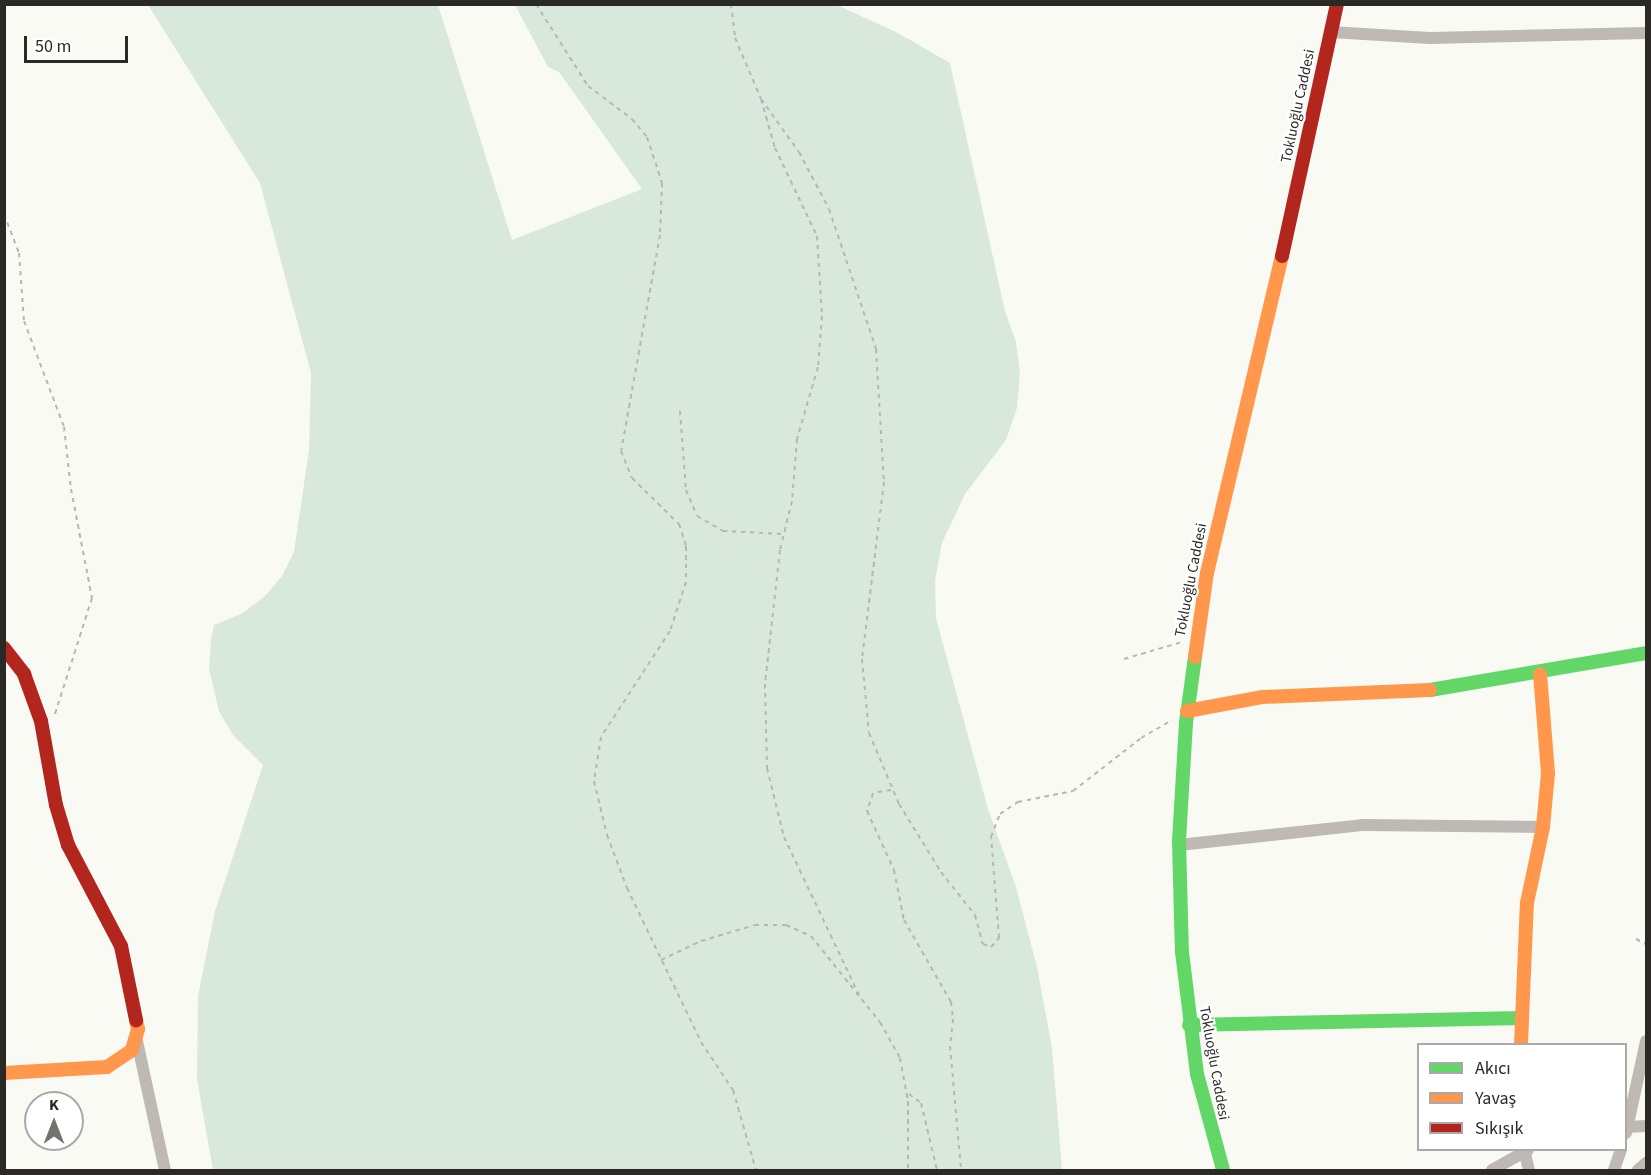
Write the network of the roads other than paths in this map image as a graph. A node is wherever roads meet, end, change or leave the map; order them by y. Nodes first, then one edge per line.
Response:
1 (1337, 4) edge
2 (1331, 32) junction
3 (1647, 33) edge
4 (4, 648) edge
5 (1647, 653) edge
6 (1540, 674) junction
7 (1187, 711) junction
8 (1543, 826) junction
9 (1179, 845) junction
10 (1522, 1018) junction
11 (1189, 1025) junction
12 (136, 1041) junction
13 (1647, 1041) edge
14 (1521, 1043) edge
15 (4, 1073) edge
16 (1627, 1125) edge
17 (1647, 1126) edge
18 (1627, 1129) edge
19 (1523, 1151) edge
20 (1525, 1151) edge
21 (1620, 1151) edge
22 (1647, 1163) edge
23 (165, 1170) edge
24 (1223, 1170) edge
25 (1492, 1170) edge
26 (1529, 1170) edge
27 (1614, 1170) edge
28 (1638, 1170) edge

1 - 2 street, Tokluoğlu Caddesi
2 - 3 street
2 - 7 street, Tokluoğlu Caddesi
4 - 12 street
5 - 6 street
6 - 7 street
6 - 8 street
7 - 9 street, Tokluoğlu Caddesi
8 - 9 street
8 - 10 street
9 - 11 street, Tokluoğlu Caddesi
10 - 11 street
10 - 14 street
11 - 24 street, Tokluoğlu Caddesi
12 - 15 street
12 - 23 street
13 - 16 street
17 - 18 street
19 - 25 street
20 - 26 street
21 - 27 street
22 - 28 street

